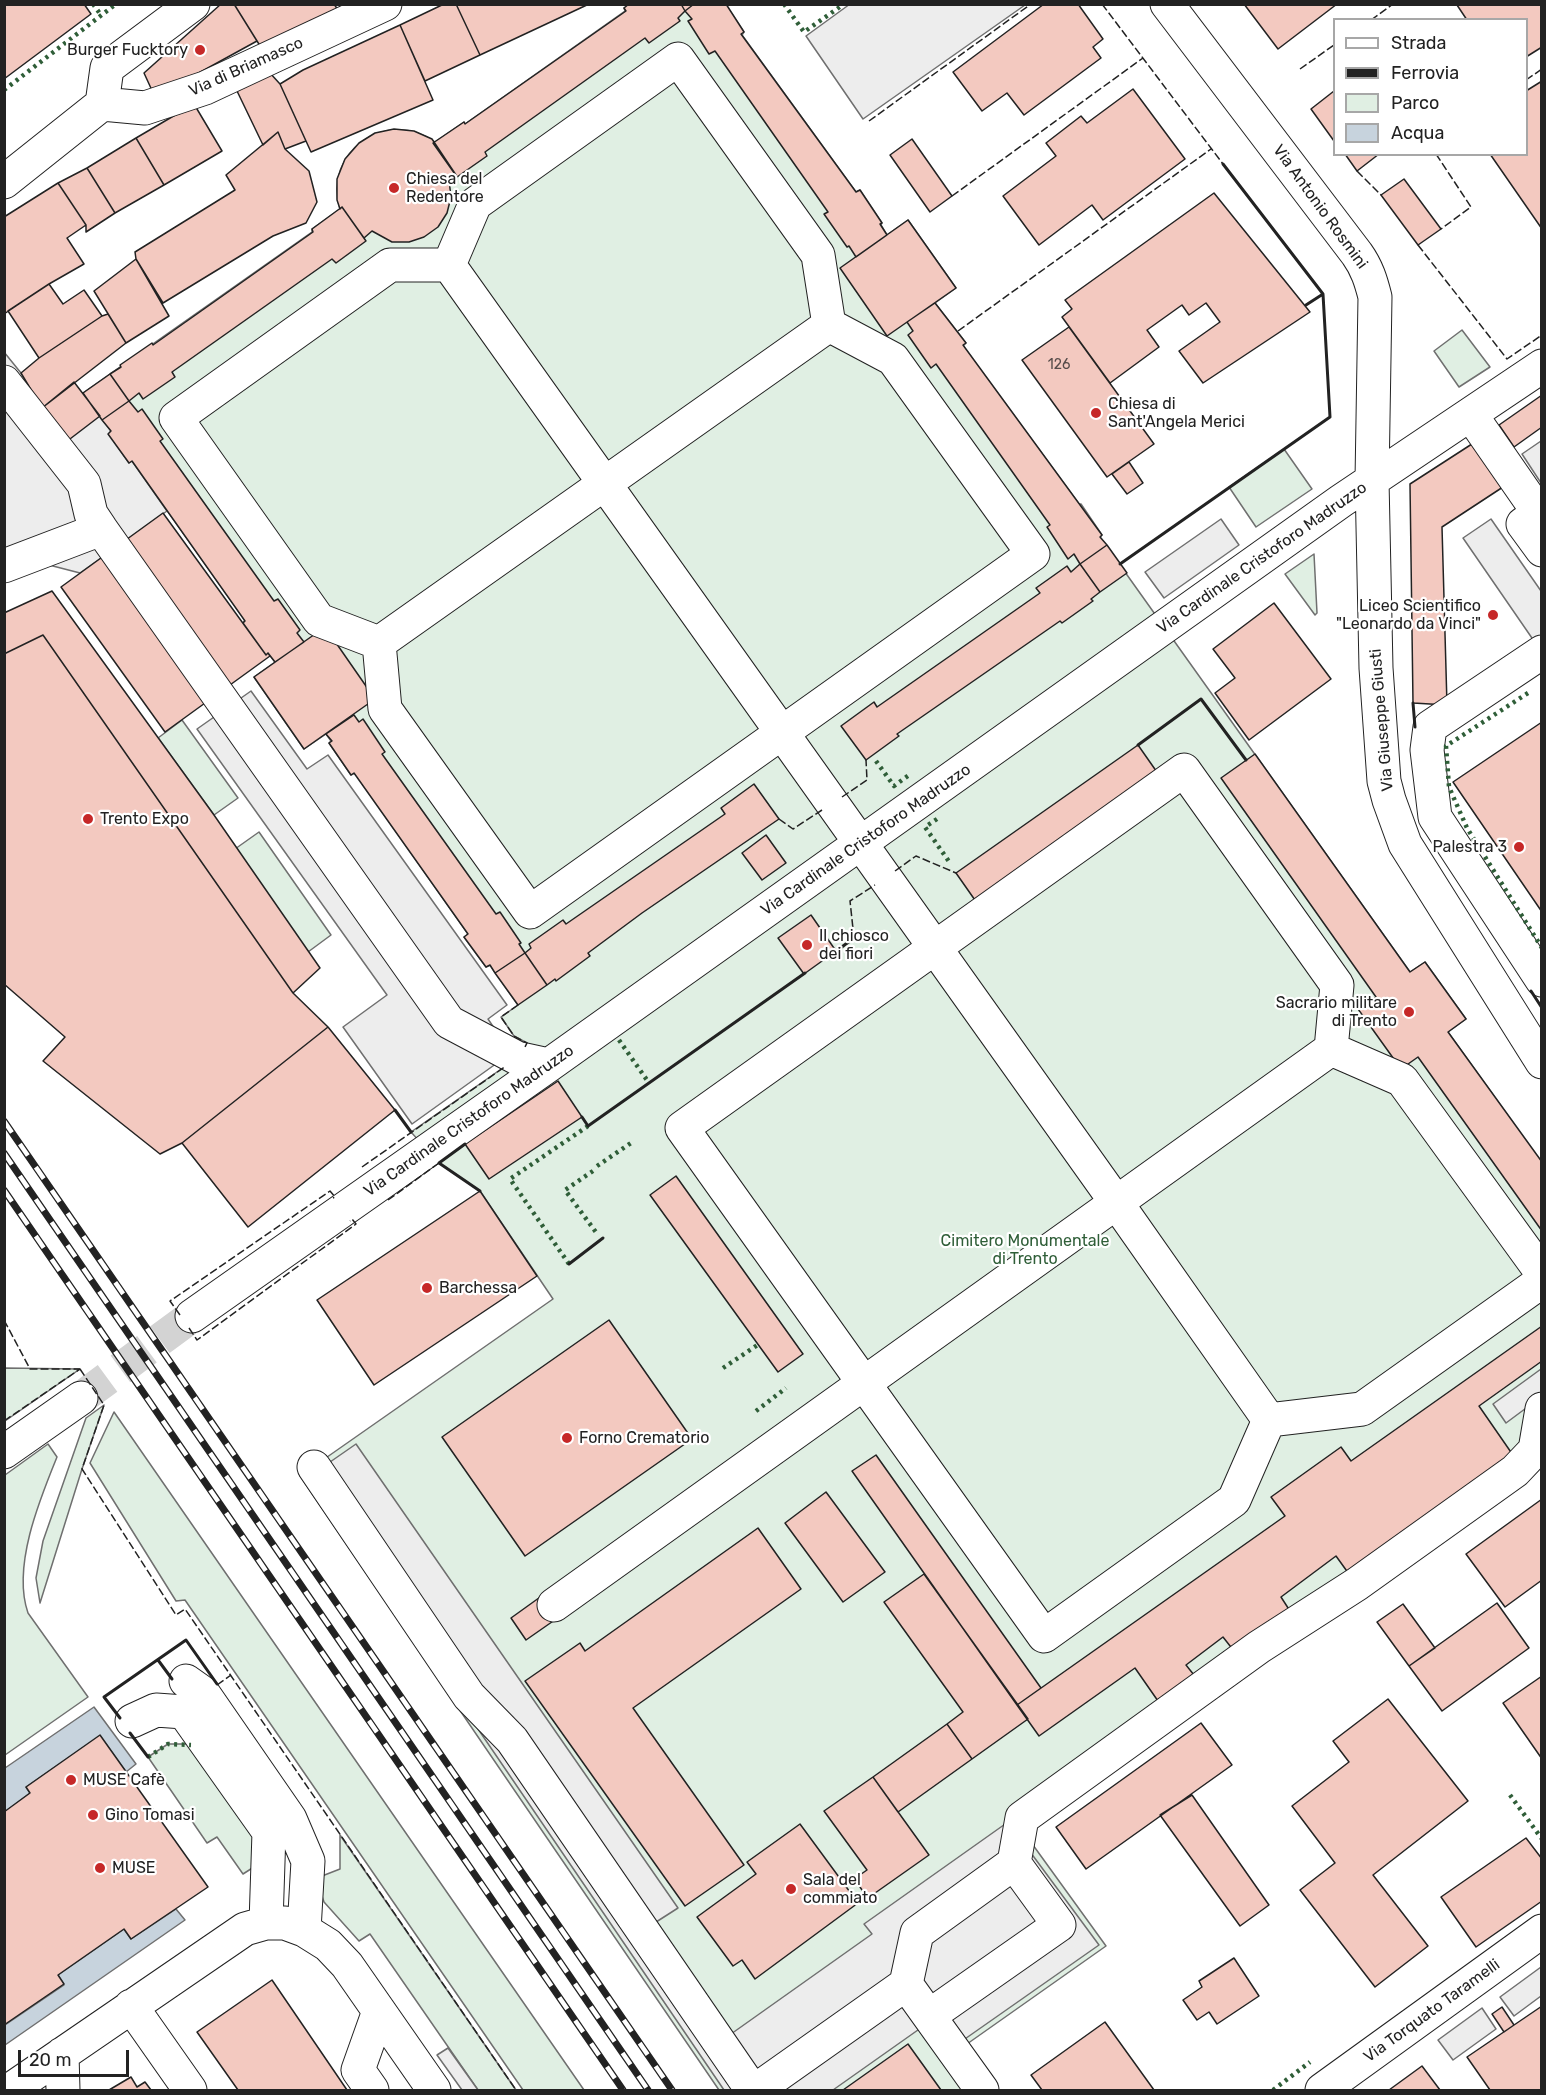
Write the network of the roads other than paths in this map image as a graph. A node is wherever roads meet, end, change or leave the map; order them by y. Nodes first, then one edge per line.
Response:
1 (193, 4) edge
2 (385, 4) edge
3 (1167, 4) edge
4 (102, 105) junction
5 (4, 182) edge
6 (449, 266) junction
7 (829, 325) junction
8 (1542, 366) edge
9 (4, 382) edge
10 (1471, 415) junction
11 (1372, 480) junction
12 (604, 484) junction
13 (101, 529) junction
14 (1542, 550) edge
15 (4, 566) edge
16 (379, 643) junction
17 (1542, 652) edge
18 (781, 734) junction
19 (860, 844) junction
20 (935, 948) junction
21 (1542, 980) edge
22 (1331, 1048) junction
23 (1542, 1062) edge
24 (549, 1065) junction
25 (1116, 1202) junction
26 (1542, 1273) edge
27 (1542, 1281) edge
28 (192, 1316) tunnel mouth
29 (864, 1383) junction
30 (81, 1398) tunnel mouth
31 (1542, 1409) edge
32 (1269, 1420) junction
33 (4, 1452) edge
34 (314, 1467) dead end
35 (554, 1605) dead end
36 (186, 1681) dead end
37 (132, 1721) dead end
38 (1014, 1863) junction
39 (266, 1923) junction
40 (304, 1930) junction
41 (1542, 1931) edge
42 (906, 1984) junction
43 (131, 2006) junction
44 (379, 2011) junction
45 (929, 2016) junction
46 (365, 2052) junction
47 (62, 2054) junction
48 (10, 2091) edge
49 (63, 2091) edge
50 (190, 2091) edge
51 (372, 2091) edge
52 (391, 2091) edge
53 (434, 2091) edge
54 (754, 2091) edge
55 (982, 2091) edge
56 (1322, 2091) edge

1 - 4 street
2 - 4 street, Via di Briamasco
3 - 11 street, Via Antonio Rosmini
4 - 5 street
6 - 7 street
6 - 12 street
6 - 16 street
7 - 12 street
7 - 18 street
8 - 10 street, Via Cardinale Cristoforo Madruzzo
9 - 13 street
10 - 11 street, Via Cardinale Cristoforo Madruzzo
10 - 14 street
11 - 19 street, Via Cardinale Cristoforo Madruzzo
11 - 23 street, Via Giuseppe Giusti
12 - 16 street
12 - 18 street
13 - 15 street
13 - 24 street
16 - 18 street
17 - 21 street
18 - 19 street
19 - 20 street
19 - 24 street, Via Cardinale Cristoforo Madruzzo
20 - 22 street
20 - 25 street
20 - 29 street
22 - 25 street
22 - 26 street
24 - 28 street, Via Cardinale Cristoforo Madruzzo
25 - 29 street
25 - 32 street
27 - 32 street
29 - 32 street
29 - 35 street
30 - 33 street
31 - 38 street
34 - 54 street
36 - 40 street
37 - 39 street
38 - 42 street
38 - 45 street
39 - 40 street
39 - 43 street
40 - 44 street
41 - 56 street, Via Torquato Taramelli
42 - 45 street
42 - 54 street
43 - 47 street
43 - 50 street
44 - 46 street
44 - 53 street
45 - 55 street
46 - 51 street
46 - 52 street
47 - 48 street
47 - 49 street

